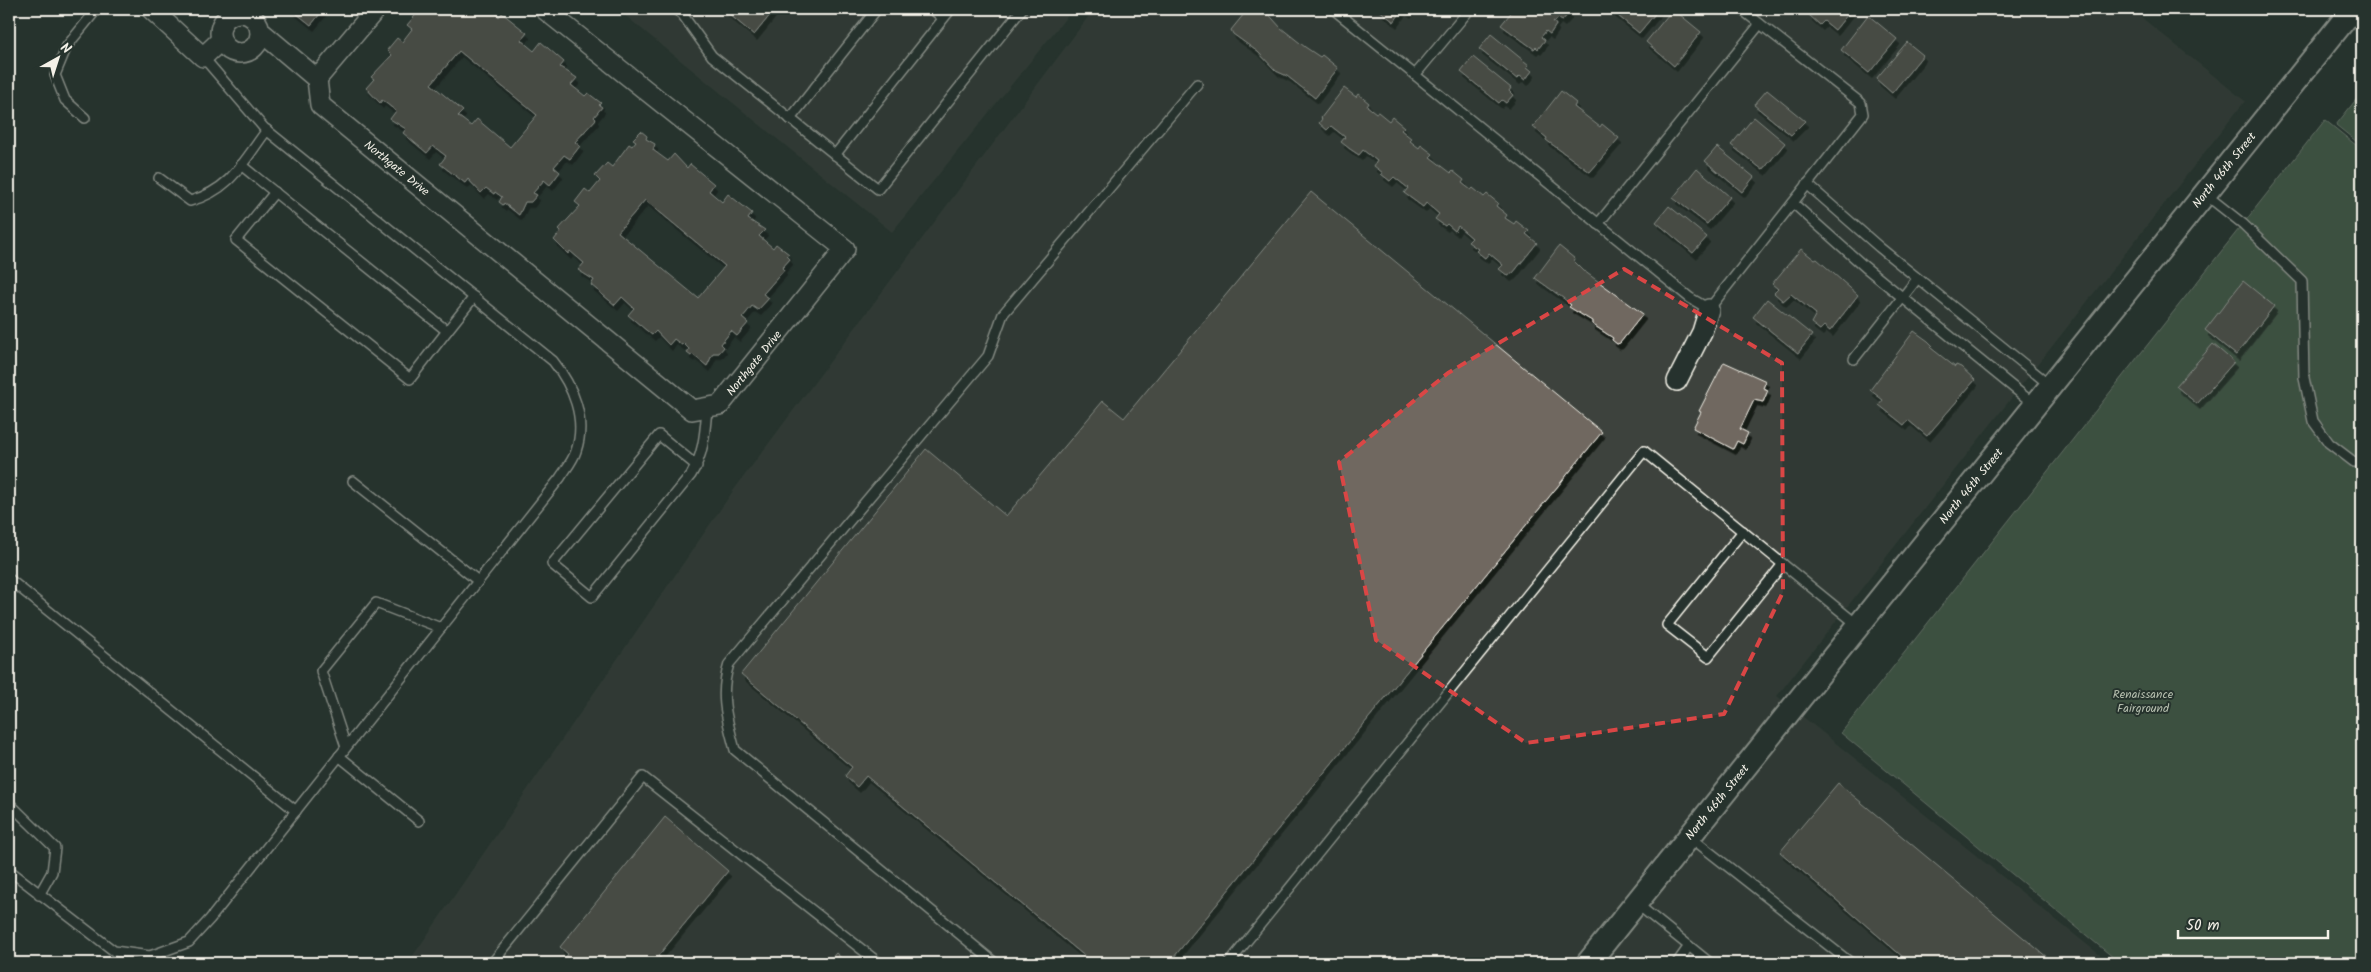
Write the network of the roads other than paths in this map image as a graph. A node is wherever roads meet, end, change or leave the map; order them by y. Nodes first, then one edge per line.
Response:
1 (97, 9) edge
2 (151, 9) edge
3 (376, 9) edge
4 (544, 9) edge
5 (675, 9) edge
6 (877, 9) edge
7 (932, 9) edge
8 (950, 9) edge
9 (1022, 9) edge
10 (1333, 9) edge
11 (1470, 9) edge
12 (1741, 9) edge
13 (2353, 9) edge
14 (944, 18) junction
15 (1760, 24) junction
16 (260, 31) junction
17 (221, 40) junction
18 (203, 57) junction
19 (1415, 75) junction
20 (317, 79) junction
21 (1198, 84) dead end
22 (85, 118) dead end
23 (790, 119) junction
24 (267, 130) junction
25 (835, 155) junction
26 (241, 165) junction
27 (158, 178) dead end
28 (1807, 184) junction
29 (275, 192) junction
30 (2205, 194) junction
31 (1793, 203) junction
32 (1598, 224) junction
33 (1918, 279) junction
34 (474, 297) junction
35 (1902, 298) junction
36 (1709, 309) junction
37 (447, 331) junction
38 (1854, 359) dead end
39 (1678, 381) dead end
40 (2051, 386) junction
41 (2036, 406) junction
42 (707, 408) junction
43 (2354, 462) dead end
44 (697, 466) junction
45 (353, 481) dead end
46 (1743, 531) junction
47 (1783, 564) junction
48 (9, 579) edge
49 (478, 581) junction
50 (1859, 626) junction
51 (441, 628) junction
52 (346, 747) junction
53 (339, 756) junction
54 (9, 803) edge
55 (296, 811) junction
56 (419, 821) dead end
57 (1689, 836) junction
58 (9, 870) edge
59 (39, 895) junction
60 (1636, 904) junction
61 (1689, 946) junction
62 (492, 963) edge
63 (880, 963) edge
64 (995, 963) edge
65 (1229, 963) edge
66 (1588, 963) edge
67 (1677, 963) edge
68 (1710, 963) edge
69 (1852, 963) edge

1 - 22 lane
2 - 18 street
3 - 20 street
4 - 42 street, Northgate Drive
5 - 23 lane
6 - 23 lane
7 - 14 lane
8 - 14 lane
9 - 25 lane
10 - 19 lane
11 - 19 lane
12 - 15 lane
13 - 30 street, North 46th Street
14 - 25 lane
15 - 28 lane
15 - 32 lane
16 - 17 street
16 - 17 street
16 - 20 street
17 - 18 street
18 - 24 lane
19 - 32 lane
20 - 42 street, Northgate Drive
21 - 64 lane
23 - 25 lane
24 - 26 lane
24 - 34 lane
26 - 27 lane
26 - 29 lane
28 - 31 lane
28 - 33 lane
29 - 37 lane
29 - 37 lane
30 - 40 street, North 46th Street
30 - 43 lane
31 - 35 lane
31 - 36 lane
32 - 36 lane
33 - 35 lane
33 - 40 lane
34 - 37 lane
34 - 49 lane
35 - 38 lane
35 - 41 lane
36 - 39 street
40 - 41 street, North 46th Street
41 - 50 street, North 46th Street
42 - 44 lane
44 - 44 lane
45 - 49 lane
46 - 47 lane
46 - 47 lane
46 - 65 lane
47 - 50 lane
48 - 55 lane
49 - 51 lane
50 - 57 street, North 46th Street
51 - 52 lane
51 - 52 lane
52 - 53 lane
53 - 55 lane
53 - 56 lane
54 - 59 lane
55 - 59 lane
57 - 60 street, North 46th Street
57 - 69 lane
58 - 59 lane
60 - 61 lane
60 - 66 street, North 46th Street
61 - 67 lane
61 - 68 lane
62 - 63 lane

